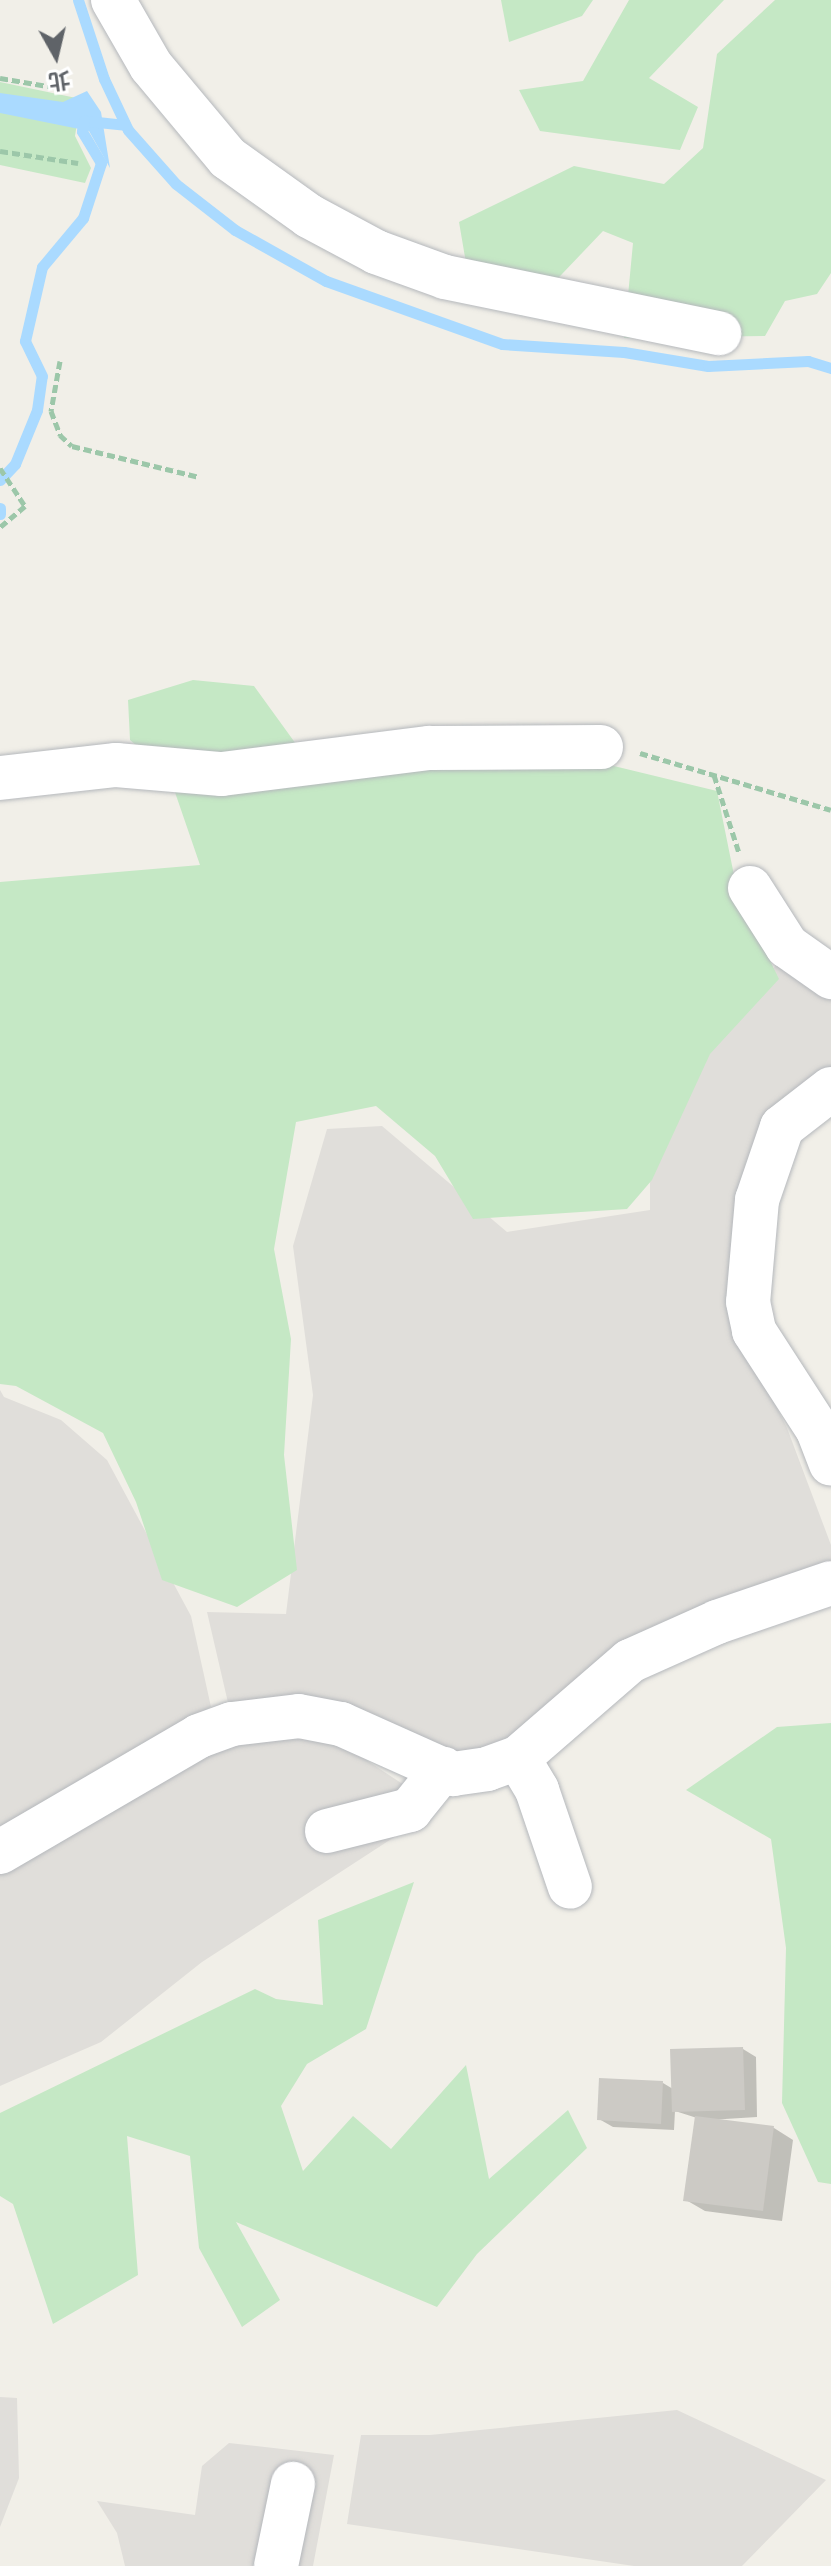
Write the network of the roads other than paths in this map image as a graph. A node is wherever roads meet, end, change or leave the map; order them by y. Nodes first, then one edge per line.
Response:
1 (113, 0) edge
2 (719, 333) dead end
3 (601, 747) road end
4 (0, 778) edge
5 (750, 888) road end
6 (831, 977) edge
7 (831, 1089) edge
8 (831, 1464) edge
9 (831, 1583) edge
10 (518, 1758) junction
11 (443, 1769) junction
12 (327, 1831) dead end
13 (0, 1852) edge
14 (570, 1887) dead end
15 (293, 2484) dead end
16 (276, 2566) edge

1 - 2 street
3 - 4 street
5 - 6 street
7 - 8 street
9 - 10 street
10 - 11 street
10 - 14 street
11 - 12 street
11 - 13 street
15 - 16 street

